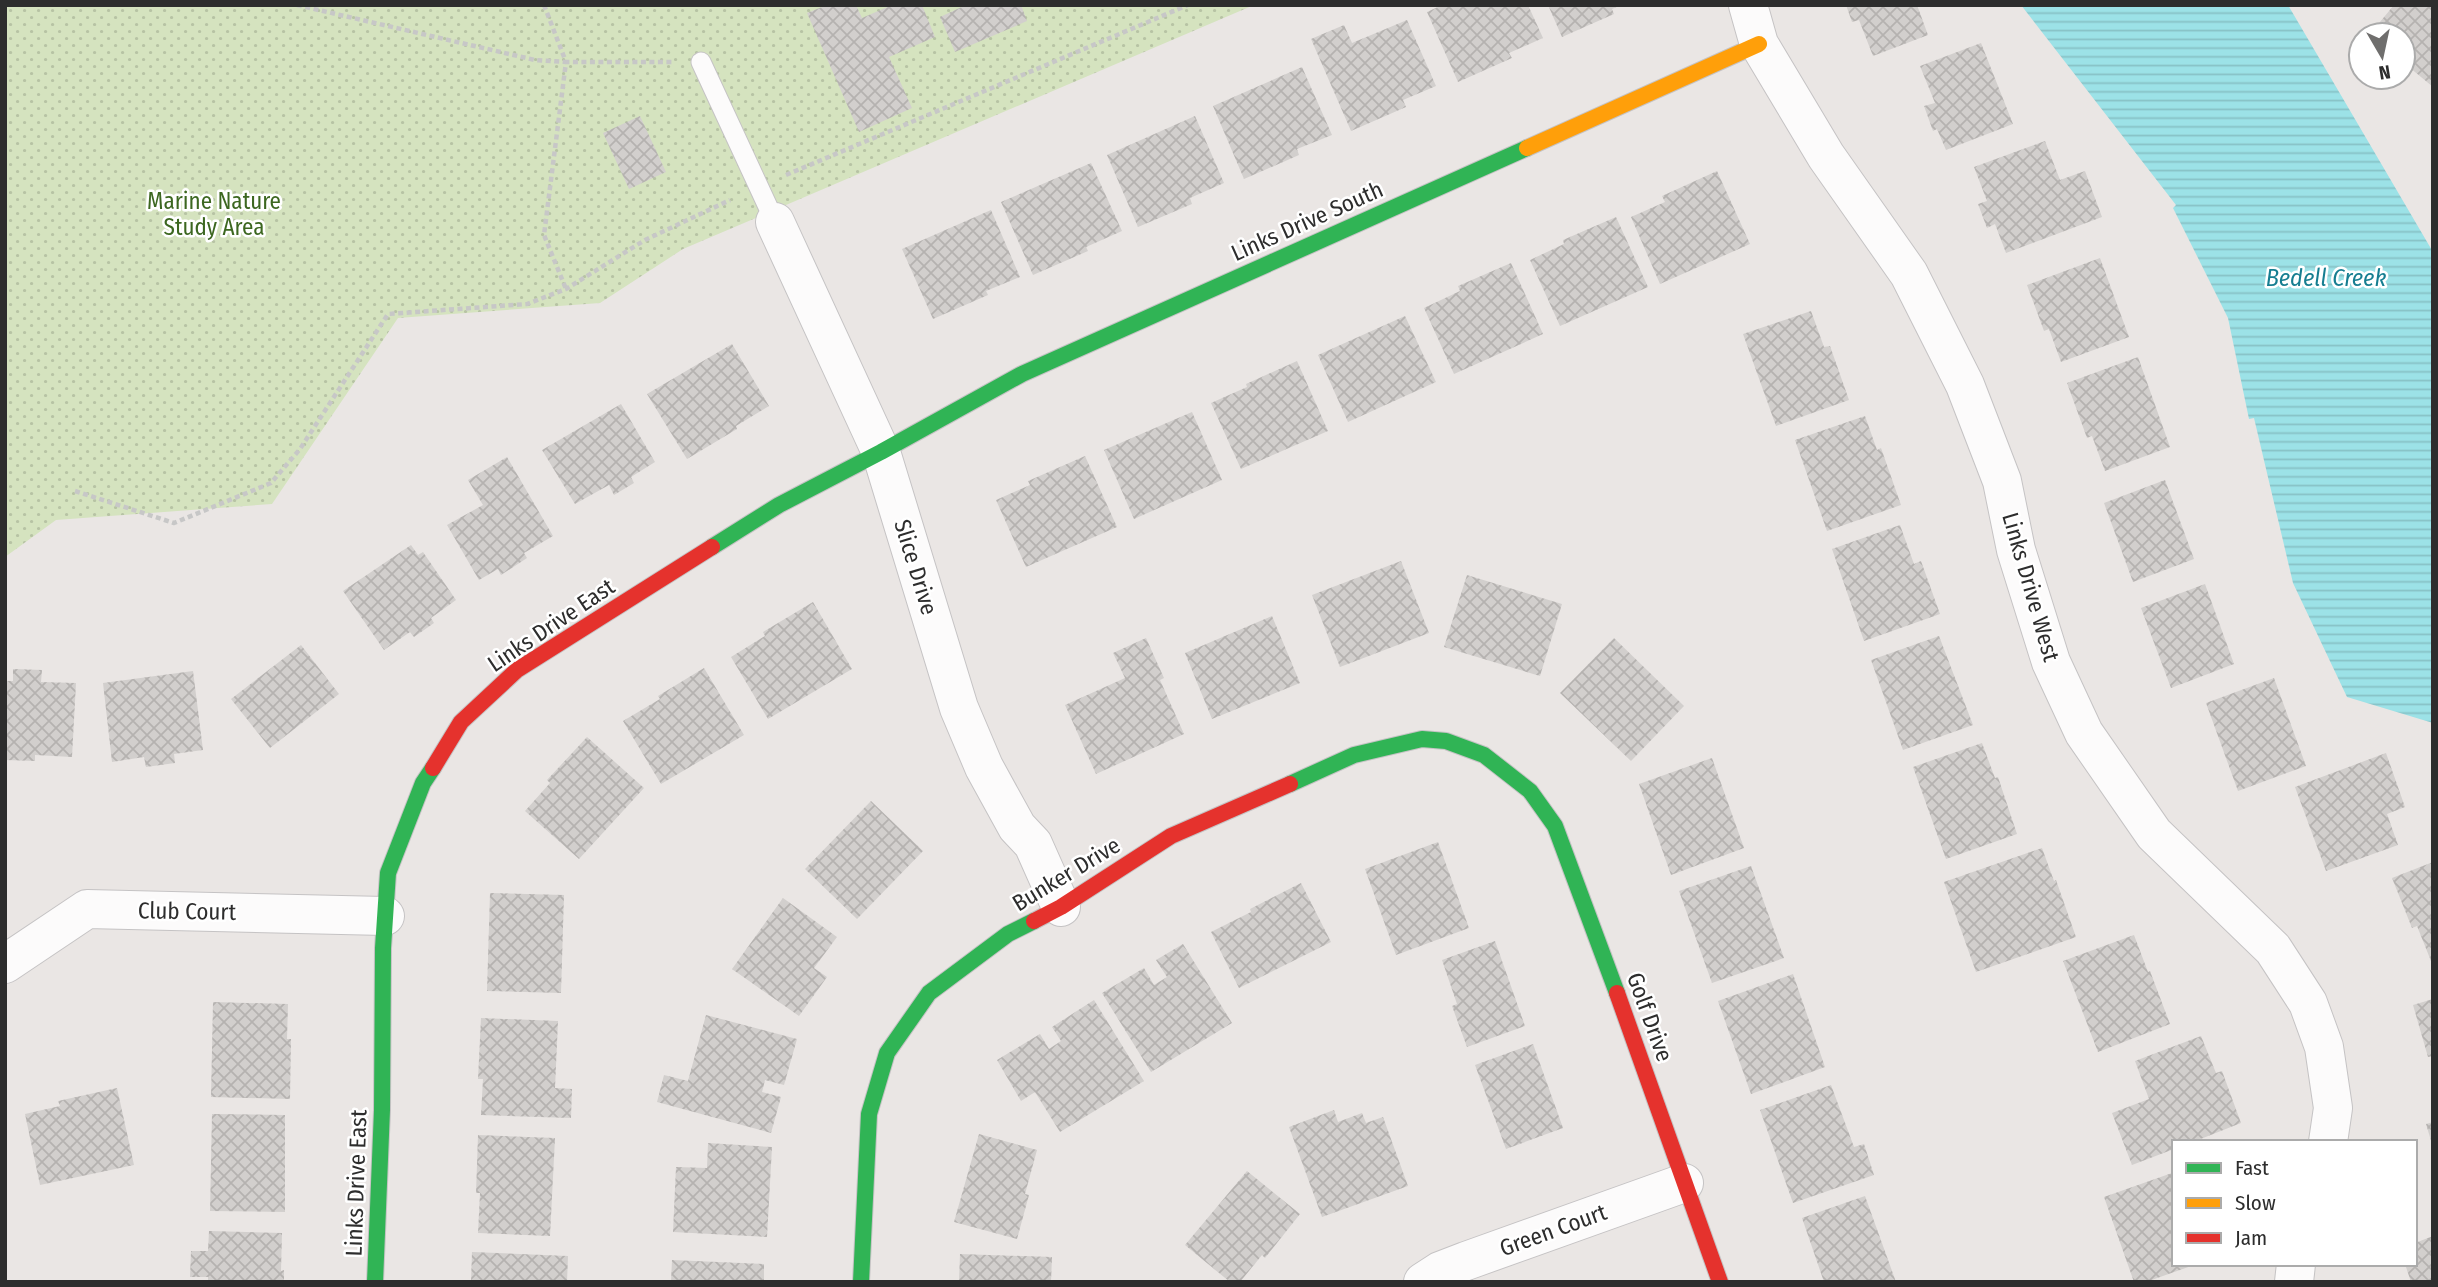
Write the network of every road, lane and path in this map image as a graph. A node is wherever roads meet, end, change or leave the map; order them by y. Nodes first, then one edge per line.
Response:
1 (297, 5) edge
2 (544, 5) edge
3 (1188, 5) edge
4 (1748, 5) edge
5 (1759, 44) junction
6 (566, 62) junction
7 (701, 62) joint
8 (758, 187) junction
9 (775, 222) joint
10 (566, 289) junction
11 (881, 452) junction
12 (75, 491) dead end
13 (1516, 780) joint
14 (1060, 907) junction
15 (386, 916) junction
16 (5, 964) edge
17 (2328, 1140) edge
18 (1684, 1183) junction
19 (375, 1282) edge
20 (861, 1282) edge
21 (1423, 1282) edge
22 (1720, 1282) edge

1 - 6 path
2 - 6 path
3 - 8 path
4 - 5 street, Links Drive West
5 - 11 street, Links Drive South
5 - 17 street, Links Drive West
6 - 7 path
6 - 10 path
7 - 8 lane
8 - 9 lane
8 - 10 path
9 - 11 street, Slice Drive
10 - 12 path
11 - 14 street, Slice Drive
11 - 15 street, Links Drive East
13 - 14 street, Bunker Drive
13 - 18 street, Golf Drive
14 - 20 street, Bunker Drive
15 - 16 street, Club Court
15 - 19 street, Links Drive East
18 - 21 street, Green Court
18 - 22 street, Golf Drive

